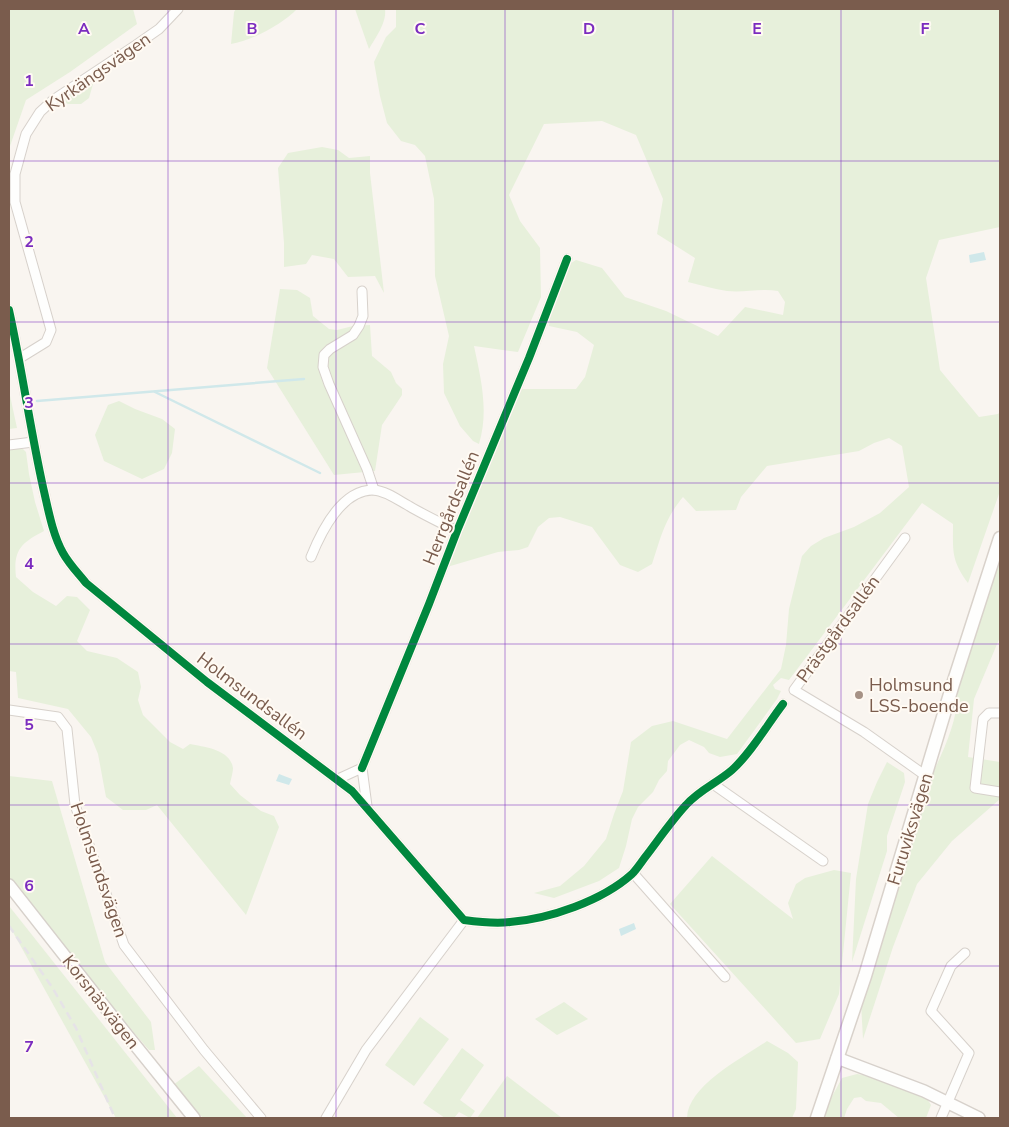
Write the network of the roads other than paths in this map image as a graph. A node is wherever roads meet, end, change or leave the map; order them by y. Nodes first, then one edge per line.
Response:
1 (178, 9) edge
2 (567, 259) dead end
3 (362, 291) dead end
4 (9, 310) edge
5 (20, 358) junction
6 (33, 442) junction
7 (9, 445) edge
8 (374, 490) junction
9 (456, 531) junction
10 (905, 538) dead end
11 (1000, 538) edge
12 (311, 557) dead end
13 (783, 704) dead end
14 (9, 710) edge
15 (1000, 713) edge
16 (362, 768) junction
17 (926, 776) junction
18 (338, 779) junction
19 (713, 784) junction
20 (1000, 792) edge
21 (367, 806) junction
22 (823, 862) dead end
23 (633, 873) junction
24 (9, 885) edge
25 (464, 920) junction
26 (965, 953) dead end
27 (724, 977) dead end
28 (837, 1058) junction
29 (948, 1102) junction
30 (194, 1118) edge
31 (261, 1118) edge
32 (326, 1118) edge
33 (817, 1118) edge
34 (941, 1118) edge
35 (979, 1118) edge

1 - 5 street, Kyrkängsvägen
2 - 9 street, Herrgårdsallén
3 - 8 street
4 - 5 street, Holmsundsallén
5 - 6 street, Holmsundsallén
6 - 7 street
6 - 18 street, Holmsundsallén
8 - 9 street, Herrgårdsallén
8 - 12 street
9 - 16 street, Herrgårdsallén
10 - 17 street, Prästgårdsallén
11 - 17 main road, Furuviksvägen
13 - 19 street
14 - 31 street, Holmsundsvägen
15 - 20 street
16 - 18 street
16 - 21 street
17 - 28 main road, Furuviksvägen
18 - 21 street, Holmsundsallén
19 - 22 street
19 - 23 street
21 - 25 street, Holmsundsallén
23 - 25 street
23 - 27 street
24 - 30 street, Korsnäsvägen
25 - 32 street
26 - 29 street
28 - 29 street
28 - 33 main road, Furuviksvägen
29 - 34 street
29 - 35 street

